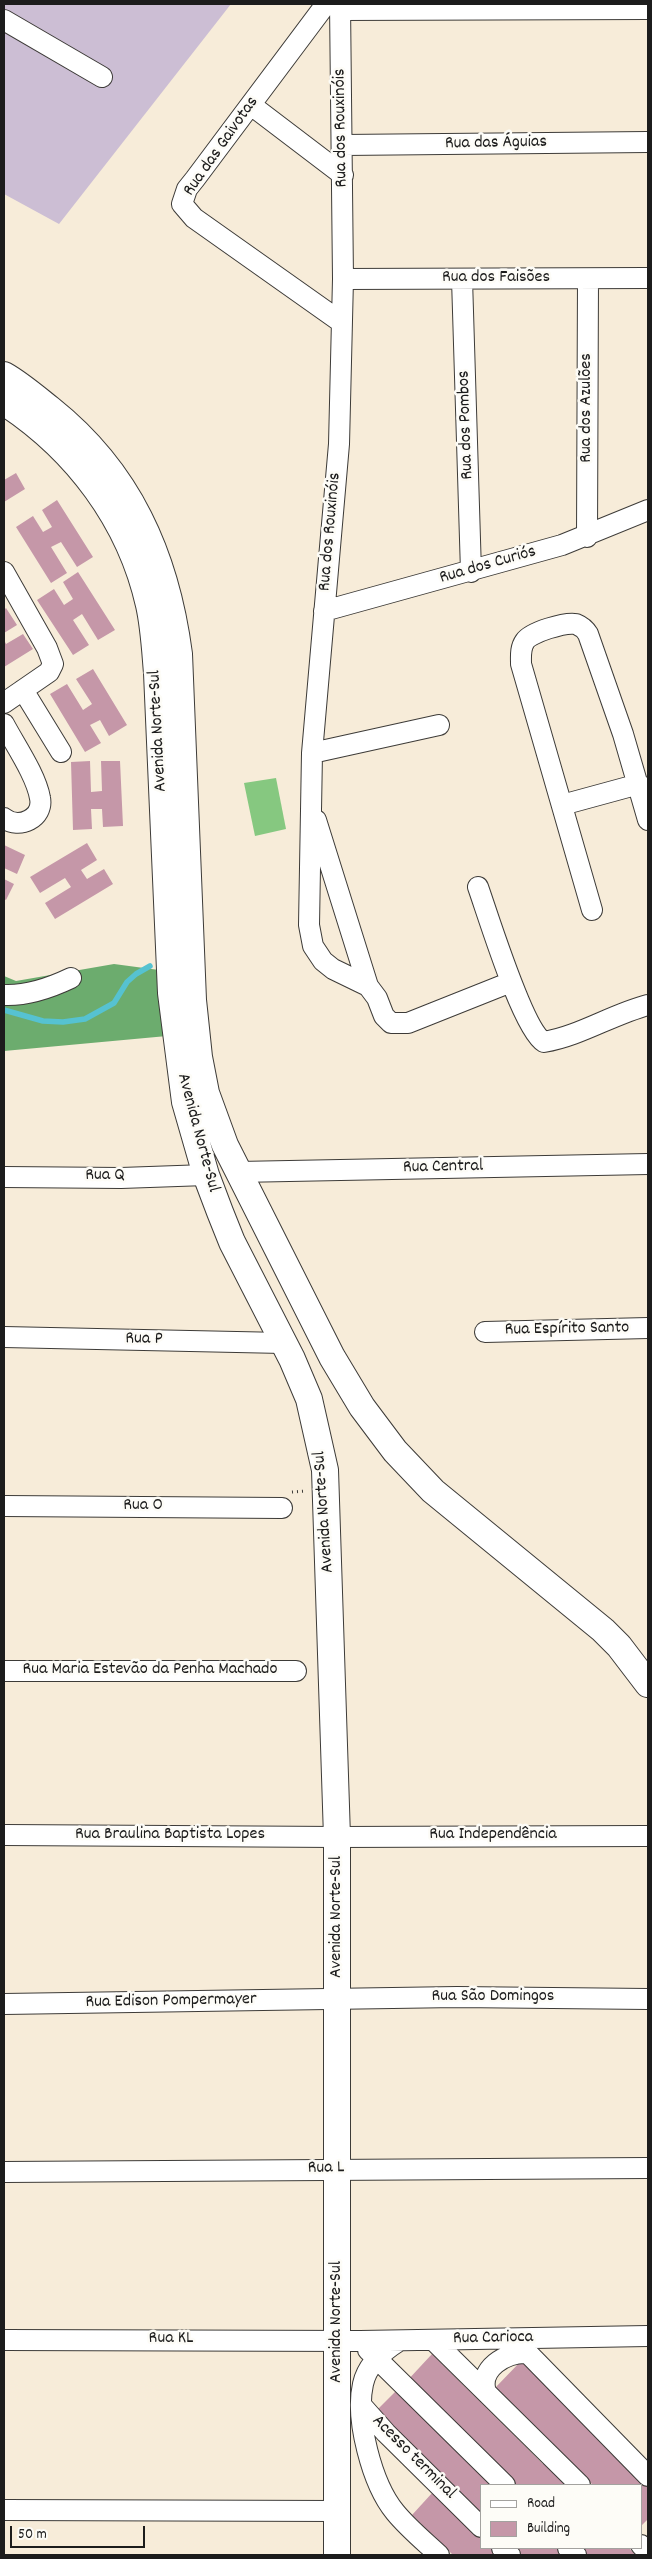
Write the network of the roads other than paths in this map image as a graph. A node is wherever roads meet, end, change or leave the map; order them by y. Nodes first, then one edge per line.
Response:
1 (335, 6) edge
2 (648, 9) edge
3 (4, 20) edge
4 (102, 77) dead end
5 (251, 105) junction
6 (648, 142) edge
7 (343, 145) junction
8 (343, 175) junction
9 (648, 278) edge
10 (343, 279) junction
11 (462, 279) junction
12 (588, 279) junction
13 (341, 322) junction
14 (4, 375) edge
15 (4, 402) edge
16 (648, 510) edge
17 (587, 536) junction
18 (4, 572) edge
19 (471, 572) junction
20 (324, 610) junction
21 (23, 690) junction
22 (4, 703) edge
23 (4, 724) edge
24 (439, 725) dead end
25 (61, 752) dead end
26 (312, 753) junction
27 (639, 784) junction
28 (311, 804) junction
29 (562, 805) junction
30 (4, 818) edge
31 (648, 820) edge
32 (478, 887) dead end
33 (592, 910) dead end
34 (71, 978) dead end
35 (511, 982) junction
36 (368, 986) junction
37 (4, 995) edge
38 (648, 1005) edge
39 (648, 1164) edge
40 (238, 1172) junction
41 (206, 1175) junction
42 (4, 1176) edge
43 (648, 1328) edge
44 (485, 1332) dead end
45 (4, 1337) edge
46 (283, 1343) junction
47 (4, 1506) edge
48 (282, 1508) road end
49 (4, 1671) edge
50 (296, 1671) dead end
51 (648, 1684) edge
52 (4, 1835) edge
53 (648, 1836) edge
54 (337, 1837) junction
55 (648, 1999) edge
56 (338, 2000) junction
57 (4, 2004) edge
58 (338, 2168) junction
59 (648, 2168) edge
60 (4, 2172) edge
61 (648, 2336) edge
62 (4, 2340) edge
63 (433, 2340) junction
64 (349, 2341) junction
65 (399, 2341) junction
66 (514, 2346) junction
67 (376, 2359) junction
68 (486, 2392) junction
69 (362, 2406) junction
70 (648, 2476) edge
71 (503, 2484) edge
72 (579, 2484) edge
73 (4, 2510) edge
74 (337, 2511) junction
75 (480, 2525) edge
76 (337, 2555) edge
77 (439, 2555) edge

1 - 2 street
1 - 5 street, Rua das Gaivotas
1 - 7 street, Rua dos Rouxinóis
3 - 4 street
5 - 8 street
5 - 13 street, Rua das Gaivotas
6 - 7 street, Rua das Águias
7 - 8 street, Rua dos Rouxinóis
8 - 10 street, Rua dos Rouxinóis
9 - 12 street, Rua dos Faisões
10 - 11 street, Rua dos Faisões
10 - 13 street, Rua dos Rouxinóis
11 - 12 street, Rua dos Faisões
11 - 19 street, Rua dos Pombos
12 - 17 street, Rua dos Azulões
13 - 20 street, Rua dos Rouxinóis
14 - 40 main road, Avenida Norte-Sul
15 - 41 main road, Avenida Norte-Sul
16 - 17 street, Rua dos Curiós
17 - 19 street, Rua dos Curiós
18 - 21 street
19 - 20 street, Rua dos Curiós
20 - 26 street, Rua dos Rouxinóis
21 - 22 street
21 - 25 street
23 - 30 street
24 - 26 street
26 - 28 street, Rua dos Rouxinóis
27 - 29 street
27 - 29 street
27 - 31 street
28 - 36 street
28 - 36 street, Rua dos Rouxinóis
29 - 33 street
32 - 35 street
34 - 37 street
35 - 36 street
35 - 38 street
39 - 40 street, Rua Central
40 - 51 main road, Avenida Norte-Sul
41 - 42 street, Rua Q
41 - 46 main road, Avenida Norte-Sul
43 - 44 street, Rua Espírito Santo
45 - 46 street, Rua P
46 - 54 main road, Avenida Norte-Sul
47 - 48 street, Rua O
49 - 50 street, Rua Maria Estevão da Penha Machado
52 - 54 street, Rua Braulina Baptista Lopes
53 - 54 street, Rua Independência
54 - 56 main road, Avenida Norte-Sul
55 - 56 street, Rua São Domingos
56 - 57 street, Rua Edison Pompermayer
56 - 58 main road, Avenida Norte-Sul
58 - 59 street, Rua L
58 - 60 street, Rua L
58 - 64 main road, Avenida Norte-Sul
61 - 66 street, Rua Carioca
62 - 64 street, Rua KL
63 - 65 street, Rua Carioca
63 - 66 street, Rua Carioca
63 - 68 street
64 - 65 street, Rua Carioca
64 - 67 street
64 - 74 main road, Avenida Norte-Sul
65 - 67 street
66 - 68 street
66 - 70 street
67 - 69 street
67 - 71 street
68 - 72 street
69 - 75 street, Acesso terminal
69 - 77 street, Acesso terminal
73 - 74 street
74 - 76 main road, Avenida Norte-Sul

